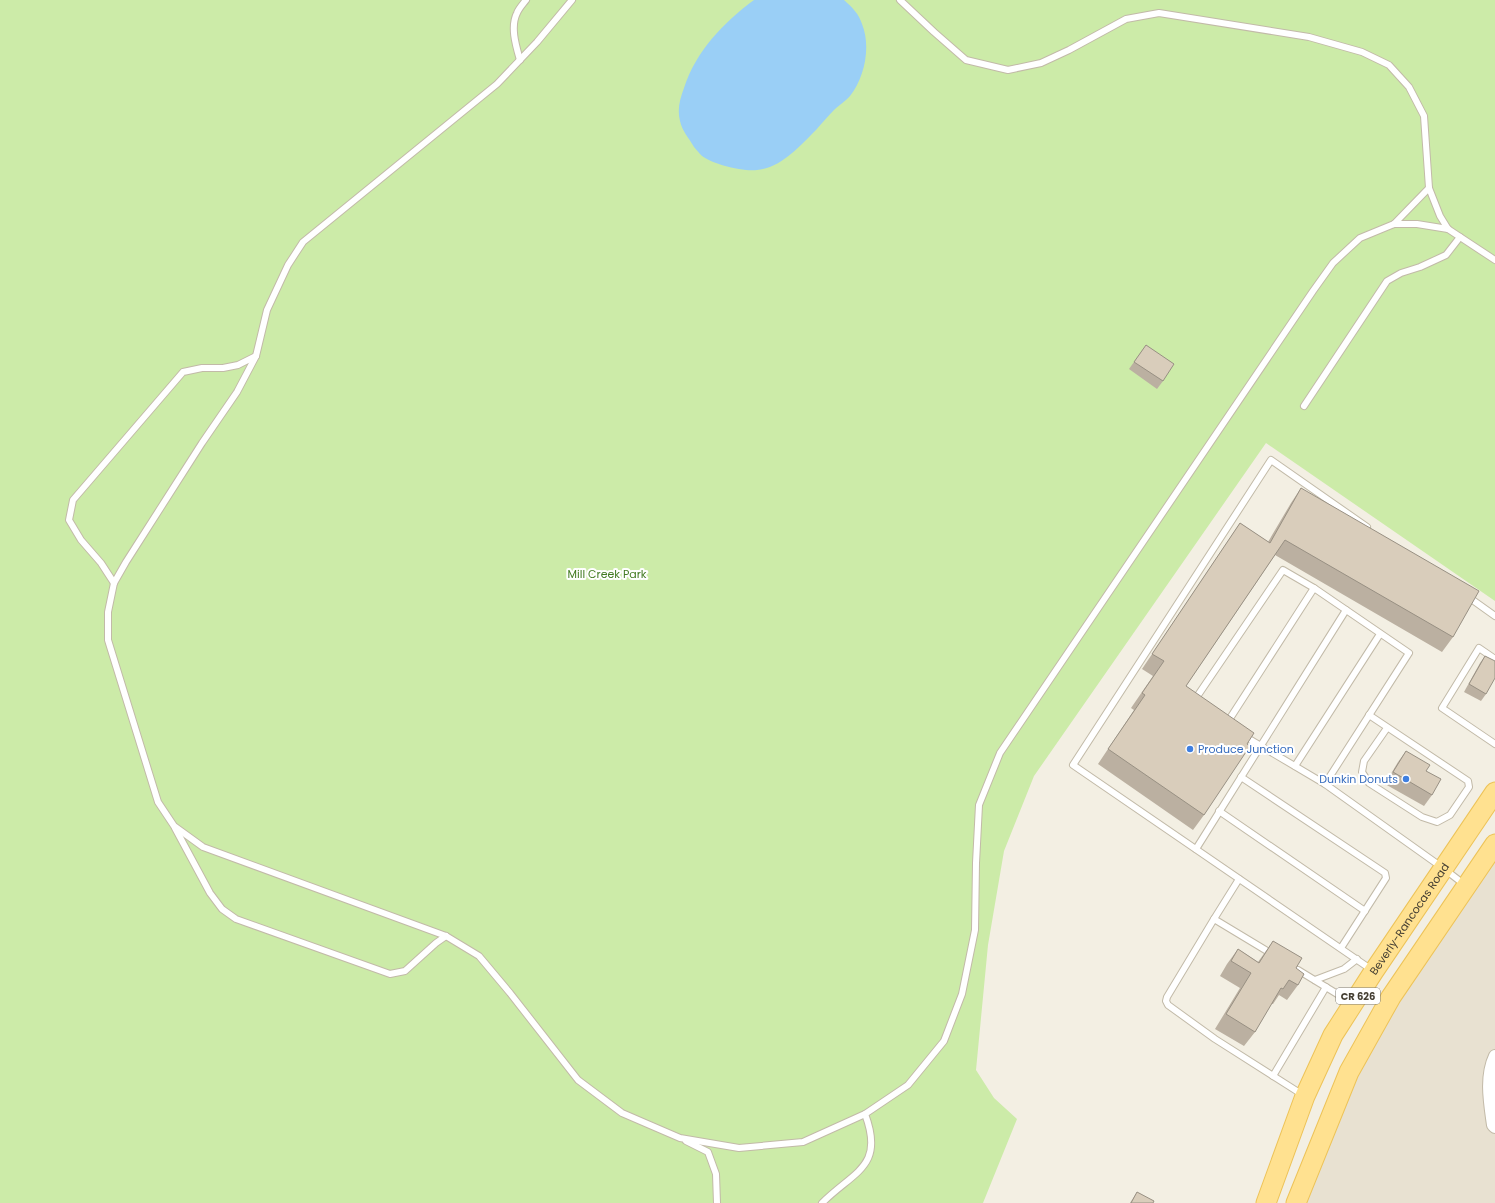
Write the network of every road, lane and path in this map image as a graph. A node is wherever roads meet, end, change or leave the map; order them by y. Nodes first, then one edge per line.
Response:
1 (526, 0) edge
2 (572, 0) edge
3 (900, 0) edge
4 (520, 60) junction
5 (1428, 188) junction
6 (1394, 224) junction
7 (1448, 228) junction
8 (1460, 237) junction
9 (1495, 260) edge
10 (256, 356) junction
11 (1304, 406) dead end
12 (1374, 531) edge
13 (114, 583) junction
14 (1314, 588) junction
15 (1463, 593) edge
16 (1346, 610) junction
17 (1495, 616) edge
18 (1380, 634) junction
19 (1495, 659) edge
20 (1201, 706) edge
21 (1369, 716) junction
22 (1220, 720) edge
23 (1232, 728) junction
24 (1388, 728) junction
25 (1495, 744) edge
26 (1261, 745) junction
27 (1295, 766) junction
28 (1241, 777) junction
29 (1325, 784) junction
30 (1495, 792) edge
31 (1219, 811) junction
32 (174, 826) junction
33 (1495, 844) edge
34 (1196, 849) junction
35 (1443, 868) junction
36 (1239, 879) junction
37 (1466, 886) junction
38 (1365, 911) junction
39 (1214, 919) junction
40 (446, 936) junction
41 (1341, 948) junction
42 (1274, 956) edge
43 (1357, 959) junction
44 (1295, 968) edge
45 (1374, 971) junction
46 (1315, 980) junction
47 (1326, 987) junction
48 (1353, 1004) junction
49 (1495, 1056) edge
50 (1273, 1076) junction
51 (1305, 1096) junction
52 (865, 1114) junction
53 (1495, 1127) edge
54 (680, 1138) junction
55 (716, 1203) edge
56 (822, 1203) edge
57 (1266, 1203) edge
58 (1296, 1203) edge

1 - 4 lane
2 - 4 lane
3 - 5 lane
4 - 10 lane
5 - 6 lane
5 - 7 lane
6 - 7 lane
6 - 52 lane
7 - 8 lane
8 - 9 lane
8 - 11 lane
10 - 13 lane
10 - 13 lane
12 - 34 lane
13 - 32 lane
14 - 16 lane
14 - 20 lane
14 - 23 lane
15 - 17 lane
16 - 18 lane
16 - 26 lane
18 - 21 lane
18 - 27 lane
19 - 25 lane
21 - 24 lane
21 - 29 lane
22 - 23 lane
23 - 26 lane
24 - 24 lane
26 - 27 lane
26 - 28 lane
27 - 29 lane
28 - 31 lane
28 - 38 lane
29 - 35 lane
30 - 35 main road, Beverly-Rancocas Road / CR 626
31 - 34 lane
31 - 38 lane
32 - 40 lane
32 - 40 lane
33 - 37 main road, CR 626
34 - 36 lane
35 - 37 lane
35 - 45 main road, Beverly-Rancocas Road / CR 626
36 - 39 lane
36 - 41 lane
37 - 58 main road, CR 626
38 - 41 lane
39 - 42 lane
39 - 50 lane
40 - 54 lane
41 - 43 lane
43 - 45 lane
43 - 46 lane
44 - 46 lane
45 - 48 main road, Beverly-Rancocas Road / CR 626
46 - 47 lane
47 - 48 lane
47 - 50 lane
48 - 51 main road, Beverly-Rancocas Road / CR 626
49 - 53 street
50 - 51 lane
51 - 57 main road, Beverly-Rancocas Road / CR 626
52 - 54 lane
52 - 56 lane
54 - 55 lane

